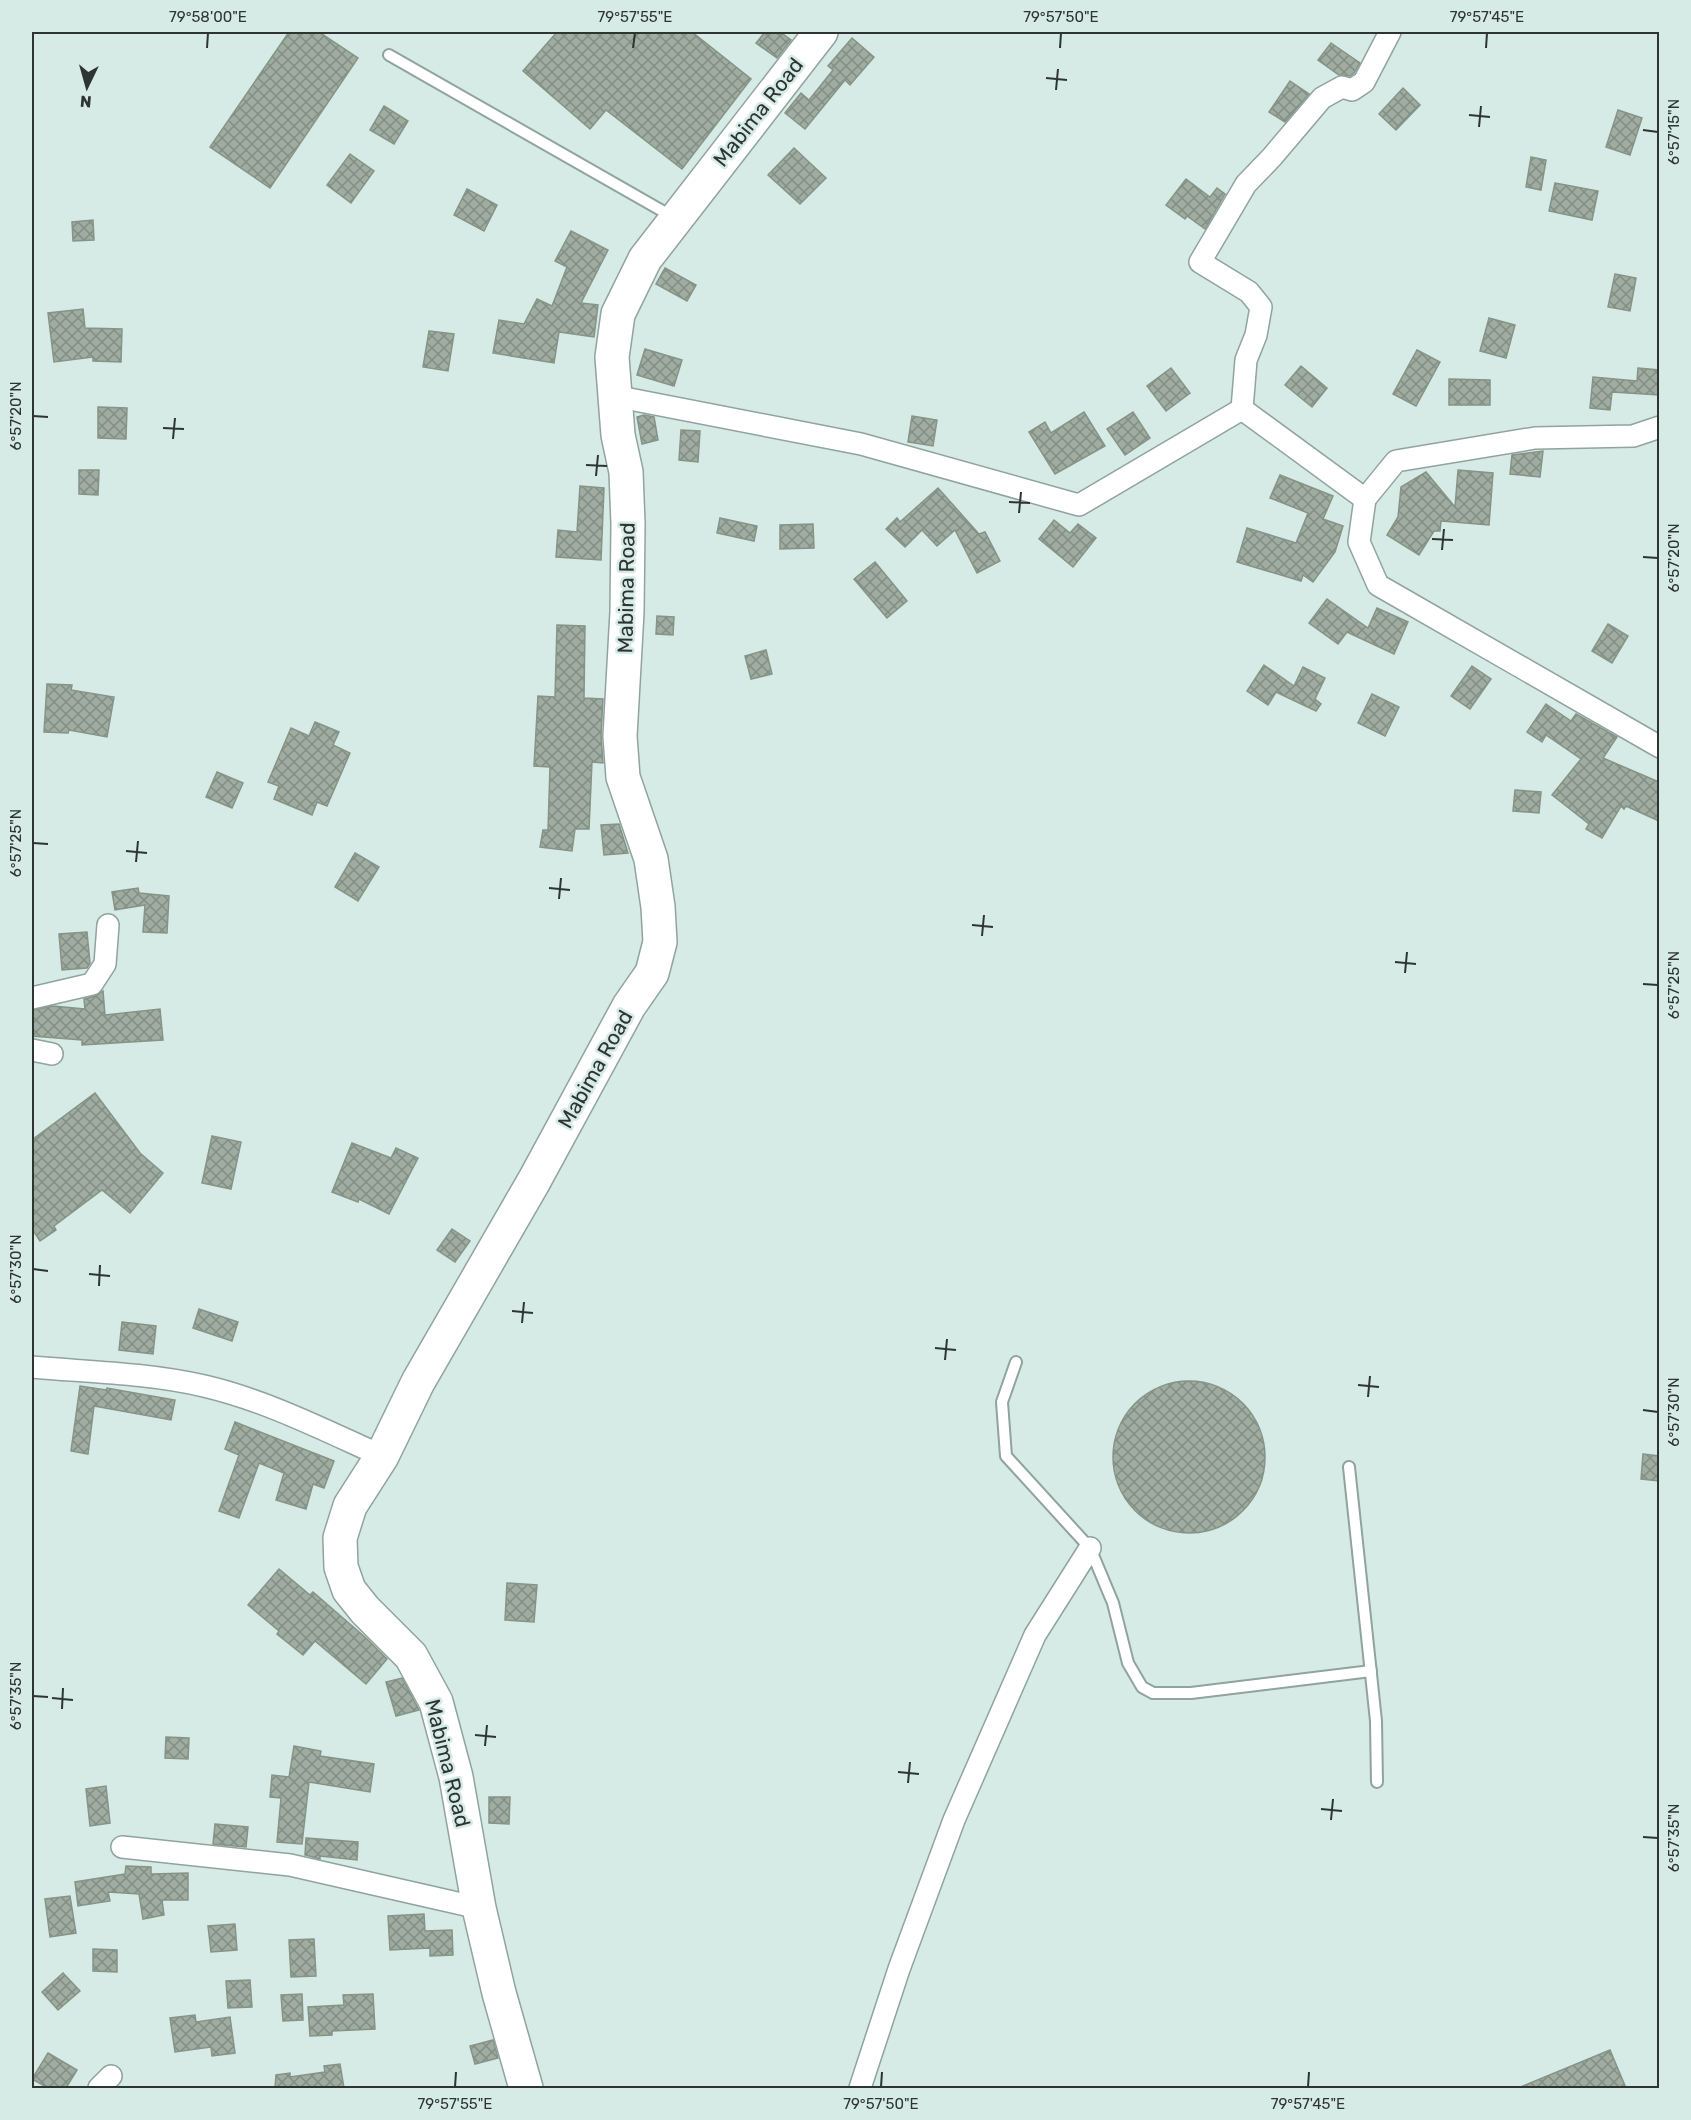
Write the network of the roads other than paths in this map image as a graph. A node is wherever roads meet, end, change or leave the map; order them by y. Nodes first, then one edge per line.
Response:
1 (820, 32) edge
2 (1390, 32) edge
3 (389, 54) dead end
4 (676, 219) junction
5 (614, 396) junction
6 (1242, 409) junction
7 (1659, 427) edge
8 (1365, 499) junction
9 (1659, 747) edge
10 (108, 925) dead end
11 (32, 998) edge
12 (1016, 1362) dead end
13 (32, 1367) edge
14 (382, 1456) junction
15 (1349, 1467) dead end
16 (1090, 1548) junction
17 (1371, 1671) junction
18 (1377, 1782) dead end
19 (122, 1847) dead end
20 (479, 1908) junction
21 (526, 2088) edge
22 (860, 2088) edge

1 - 4 main road, Mabima Road
2 - 6 street
3 - 4 lane
4 - 5 main road, Mabima Road
5 - 6 street
5 - 14 main road, Mabima Road
6 - 8 street
7 - 8 street
8 - 9 street
10 - 11 street
12 - 16 lane
13 - 14 street
14 - 20 main road, Mabima Road
15 - 17 lane
16 - 17 lane
16 - 22 street
17 - 18 lane
19 - 20 street
20 - 21 main road, Mabima Road

